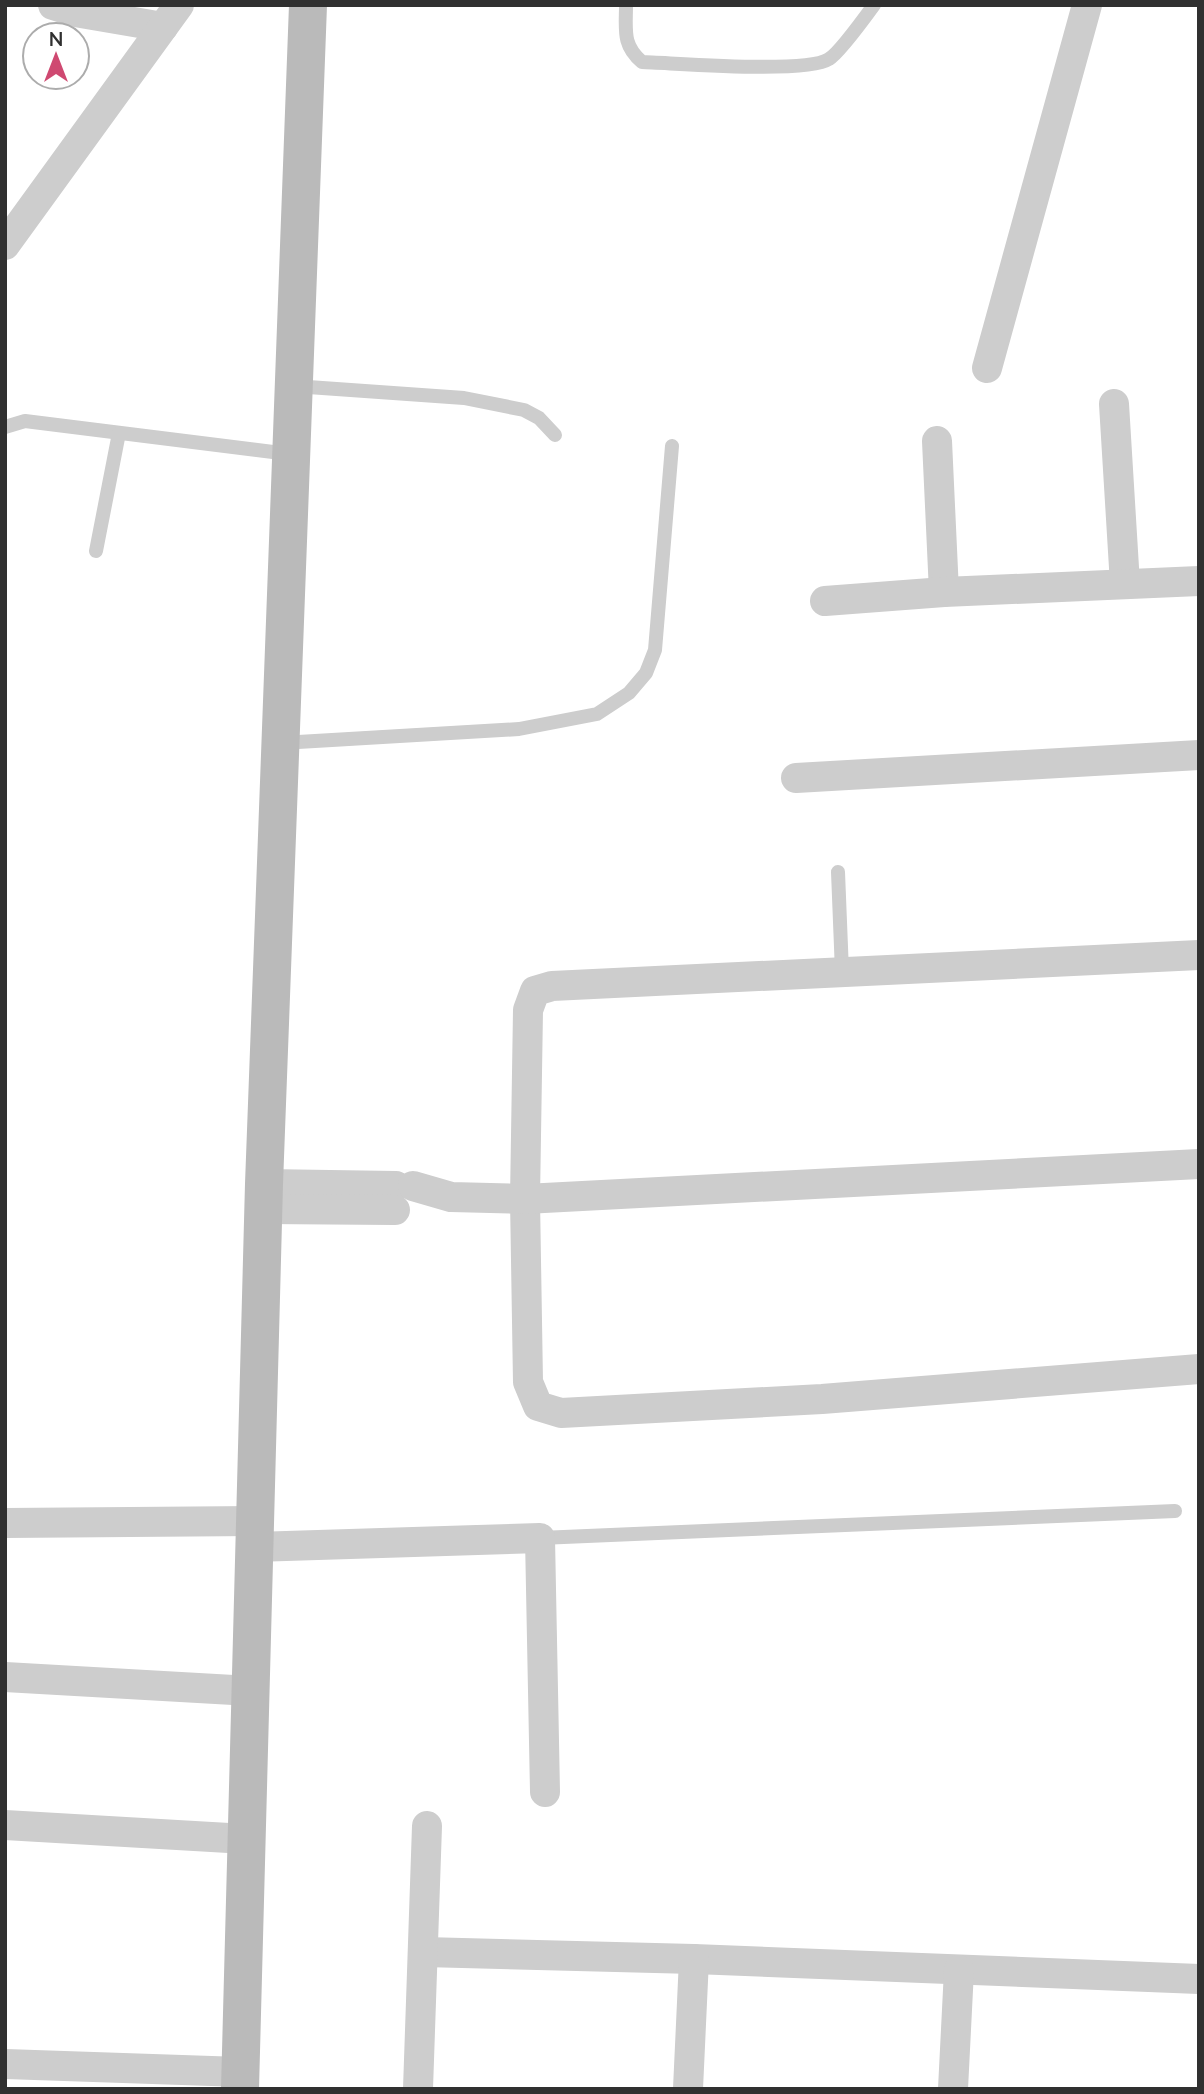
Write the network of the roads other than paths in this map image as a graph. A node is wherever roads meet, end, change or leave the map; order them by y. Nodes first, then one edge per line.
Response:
1 (53, 5) edge
2 (308, 5) edge
3 (626, 5) edge
4 (874, 5) edge
5 (1087, 5) edge
6 (171, 16) edge
7 (5, 245) edge
8 (987, 368) dead end
9 (292, 386) junction
10 (1114, 404) dead end
11 (5, 427) edge
12 (120, 433) junction
13 (555, 435) dead end
14 (937, 441) dead end
15 (672, 446) dead end
16 (290, 454) junction
17 (96, 551) dead end
18 (1199, 581) edge
19 (1125, 584) junction
20 (944, 592) junction
21 (825, 601) dead end
22 (279, 743) junction
23 (1199, 755) edge
24 (796, 778) dead end
25 (838, 872) dead end
26 (1199, 955) edge
27 (842, 972) junction
28 (1199, 1164) edge
29 (264, 1196) junction
30 (525, 1199) junction
31 (1199, 1369) edge
32 (1175, 1511) dead end
33 (5, 1523) edge
34 (254, 1534) junction
35 (540, 1538) junction
36 (5, 1677) edge
37 (251, 1691) junction
38 (545, 1791) dead end
39 (5, 1825) edge
40 (427, 1826) dead end
41 (246, 1839) junction
42 (424, 1952) junction
43 (694, 1959) junction
44 (959, 1970) junction
45 (1199, 1979) edge
46 (5, 2064) edge
47 (241, 2080) edge
48 (418, 2089) edge
49 (688, 2089) edge
50 (953, 2089) edge

1 - 6 street
2 - 9 main road
3 - 4 lane
5 - 8 street
6 - 7 street
9 - 13 lane
9 - 16 main road
10 - 19 street
11 - 12 lane
12 - 16 lane
12 - 17 lane
14 - 20 street
15 - 22 lane
16 - 22 main road
18 - 19 street
19 - 20 street
20 - 21 street
22 - 29 main road
23 - 24 street
25 - 27 lane
26 - 27 street
27 - 30 street
28 - 30 street
29 - 30 street
29 - 34 main road
30 - 31 street
32 - 35 lane
33 - 34 street
34 - 35 street
34 - 37 main road
35 - 38 street
36 - 37 street
37 - 41 main road
39 - 41 street
40 - 42 street
41 - 47 main road
42 - 43 street
42 - 48 street
43 - 44 street
43 - 49 street
44 - 45 street
44 - 50 street
46 - 47 street

